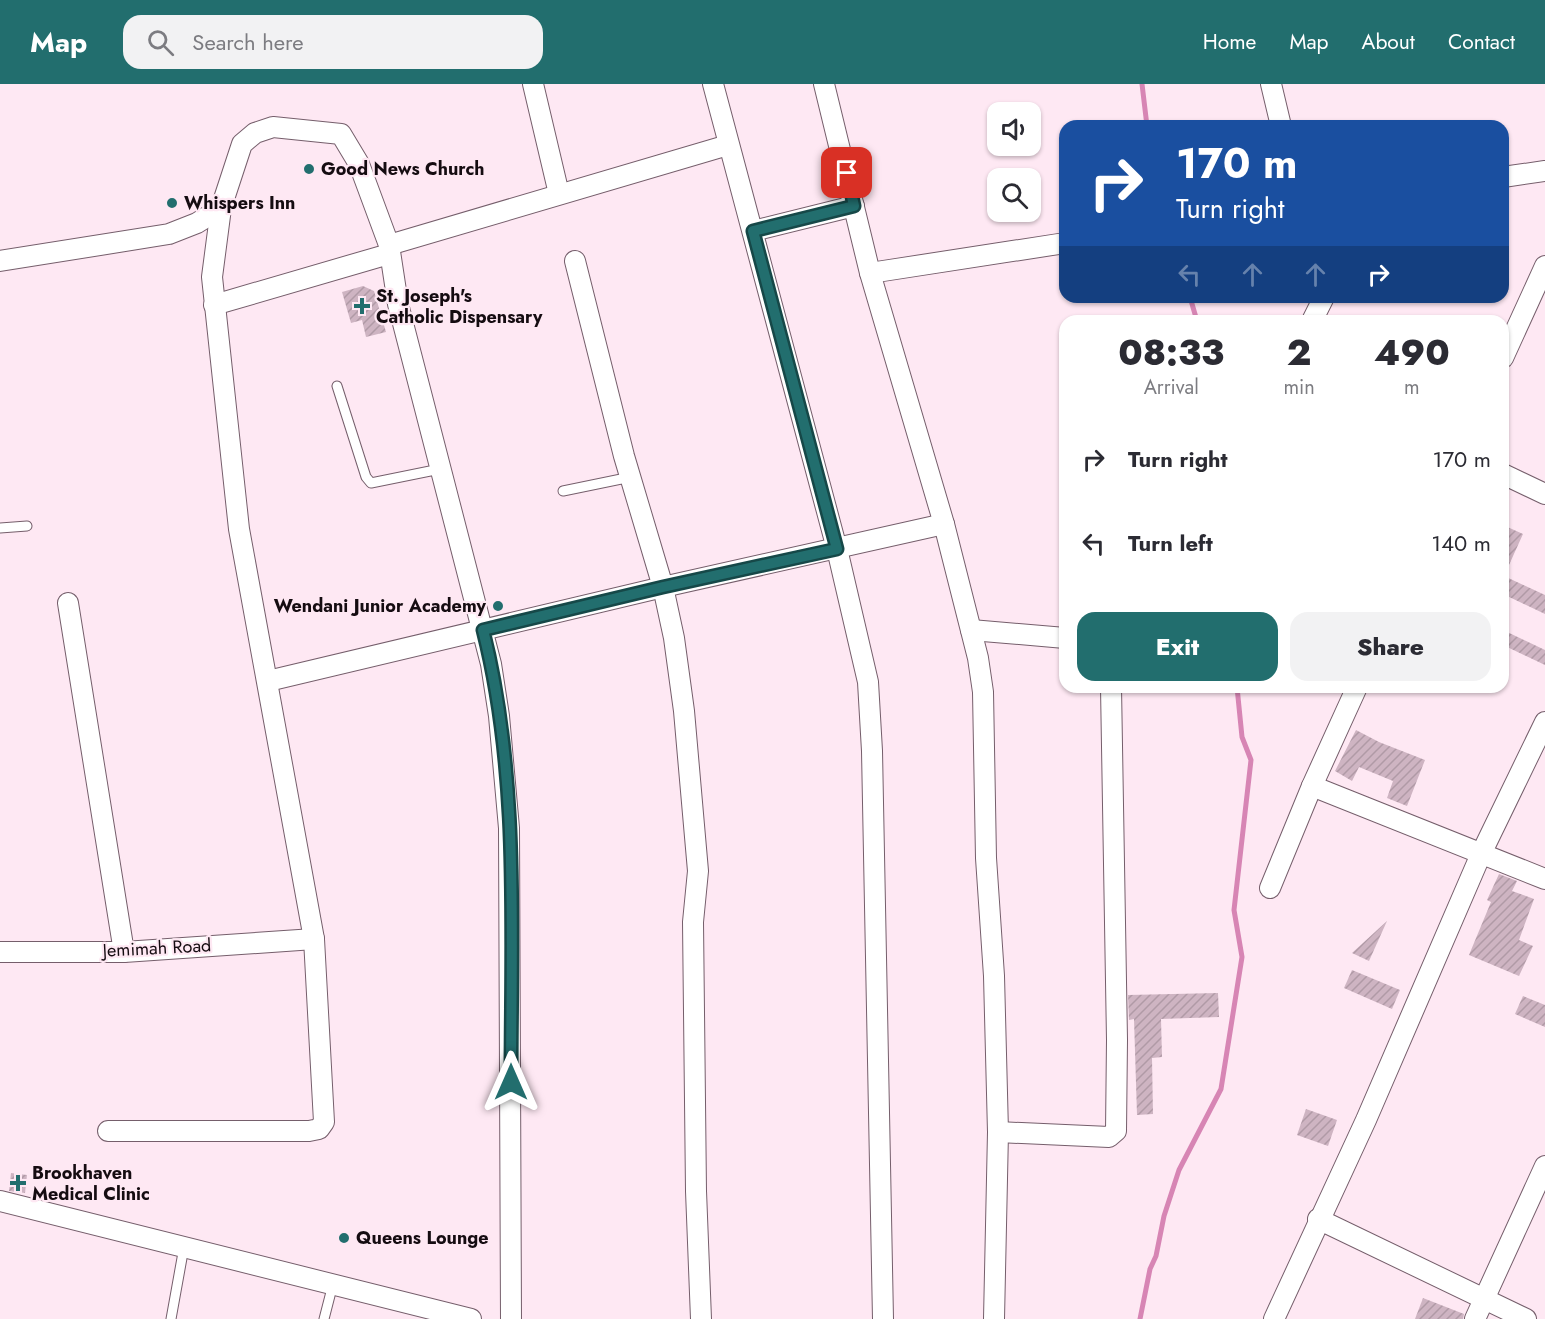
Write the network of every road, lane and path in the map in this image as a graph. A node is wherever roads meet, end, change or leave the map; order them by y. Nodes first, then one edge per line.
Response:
1 (533, 84) edge
2 (713, 84) edge
3 (824, 84) edge
4 (1271, 84) edge
5 (1280, 120) edge
6 (728, 145) junction
7 (1545, 171) edge
8 (1509, 176) edge
9 (559, 194) junction
10 (854, 206) junction
11 (221, 208) junction
12 (753, 231) junction
13 (1059, 244) edge
14 (389, 249) junction
15 (0, 261) edge
16 (575, 261) dead end
17 (1545, 266) edge
18 (870, 273) junction
19 (214, 305) junction
20 (1509, 345) edge
21 (337, 386) dead end
22 (440, 469) junction
23 (631, 477) junction
24 (1509, 477) edge
25 (562, 490) dead end
26 (1545, 494) edge
27 (944, 524) junction
28 (27, 526) dead end
29 (0, 528) edge
30 (837, 549) junction
31 (663, 587) junction
32 (68, 603) dead end
33 (483, 630) junction
34 (971, 630) junction
35 (1059, 637) edge
36 (268, 681) junction
37 (1111, 693) edge
38 (1354, 693) edge
39 (1545, 722) edge
40 (1312, 786) junction
41 (1481, 855) junction
42 (1545, 879) edge
43 (1270, 888) dead end
44 (314, 939) junction
45 (0, 952) edge
46 (124, 952) junction
47 (108, 1131) dead end
48 (998, 1132) junction
49 (1545, 1166) edge
50 (0, 1201) edge
51 (1318, 1219) junction
52 (184, 1247) junction
53 (333, 1284) junction
54 (1484, 1300) junction
55 (171, 1319) edge
56 (324, 1319) edge
57 (471, 1319) edge
58 (511, 1319) edge
59 (701, 1319) edge
60 (883, 1319) edge
61 (994, 1319) edge
62 (1274, 1319) edge
63 (1475, 1319) edge
64 (1527, 1319) edge

1 - 9 street
2 - 6 street
3 - 10 street
4 - 5 street
6 - 9 street
6 - 12 street
7 - 8 street
9 - 14 street
10 - 12 street
10 - 18 street
11 - 14 street
11 - 15 street
11 - 19 street
12 - 30 street
13 - 18 street
14 - 19 street
14 - 22 street
16 - 23 street
17 - 20 street
18 - 27 street
19 - 36 street
21 - 22 lane
22 - 33 street
23 - 25 lane
23 - 31 street
24 - 26 street
27 - 30 street
27 - 34 street
28 - 29 lane
30 - 31 street
30 - 60 street
31 - 33 street
31 - 59 street
32 - 46 street
33 - 36 street
33 - 58 street
34 - 35 street
34 - 48 street
36 - 44 street
37 - 48 street
38 - 40 street
39 - 41 street
40 - 41 street
40 - 43 street
41 - 42 street
41 - 51 street
44 - 46 street, Jemimah Road
44 - 47 street
45 - 46 street, Jemimah Road
48 - 61 street
49 - 54 street
50 - 52 street
51 - 54 street
51 - 62 street
52 - 53 street
52 - 55 lane
53 - 56 lane
53 - 57 street
54 - 63 street
54 - 64 street

